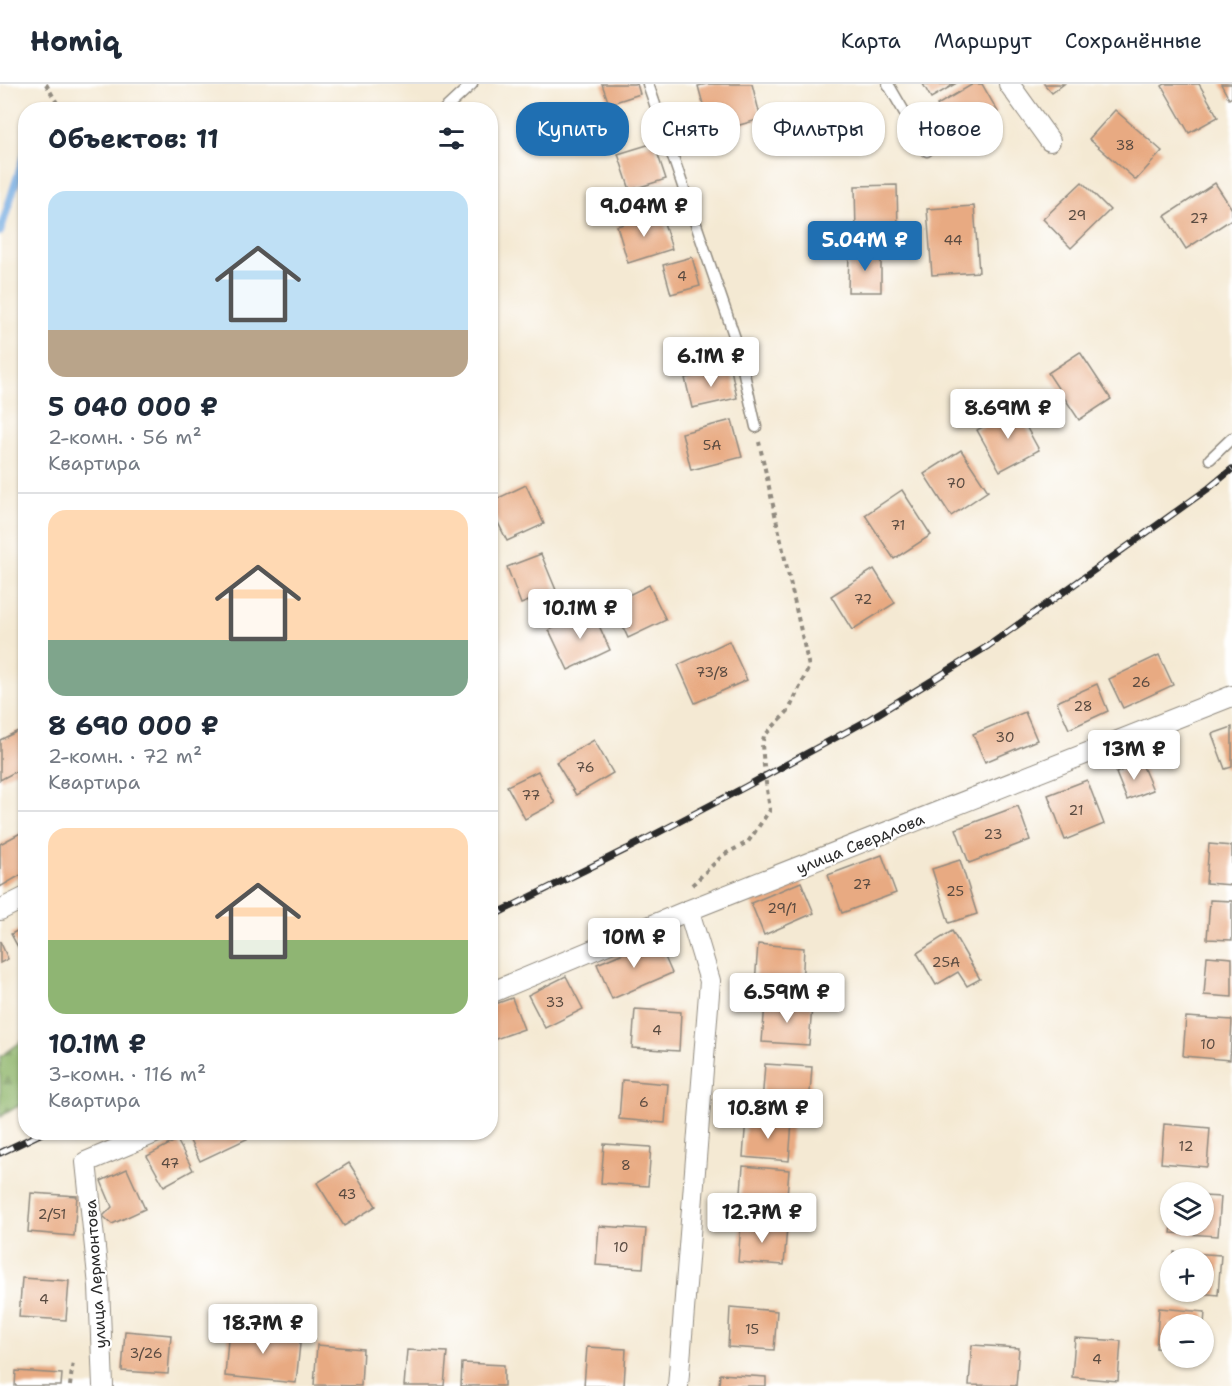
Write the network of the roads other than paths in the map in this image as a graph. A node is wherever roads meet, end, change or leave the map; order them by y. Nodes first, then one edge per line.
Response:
1 (472, 84) edge
2 (648, 84) edge
3 (888, 84) edge
4 (1009, 84) edge
5 (453, 102) edge
6 (898, 102) edge
7 (1050, 141) dead end
8 (756, 427) road end
9 (1232, 438) edge
10 (1210, 459) dead end
11 (1232, 696) edge
12 (18, 901) edge
13 (0, 910) edge
14 (687, 911) junction
15 (498, 990) edge
16 (138, 1140) edge
17 (103, 1386) edge
18 (678, 1386) edge

1 - 5 lane
2 - 8 lane
3 - 6 lane
4 - 7 street
9 - 10 lane
11 - 14 street, улица Свердлова
12 - 13 street
14 - 15 street, улица Свердлова
14 - 18 street
16 - 17 street, улица Лермонтова

